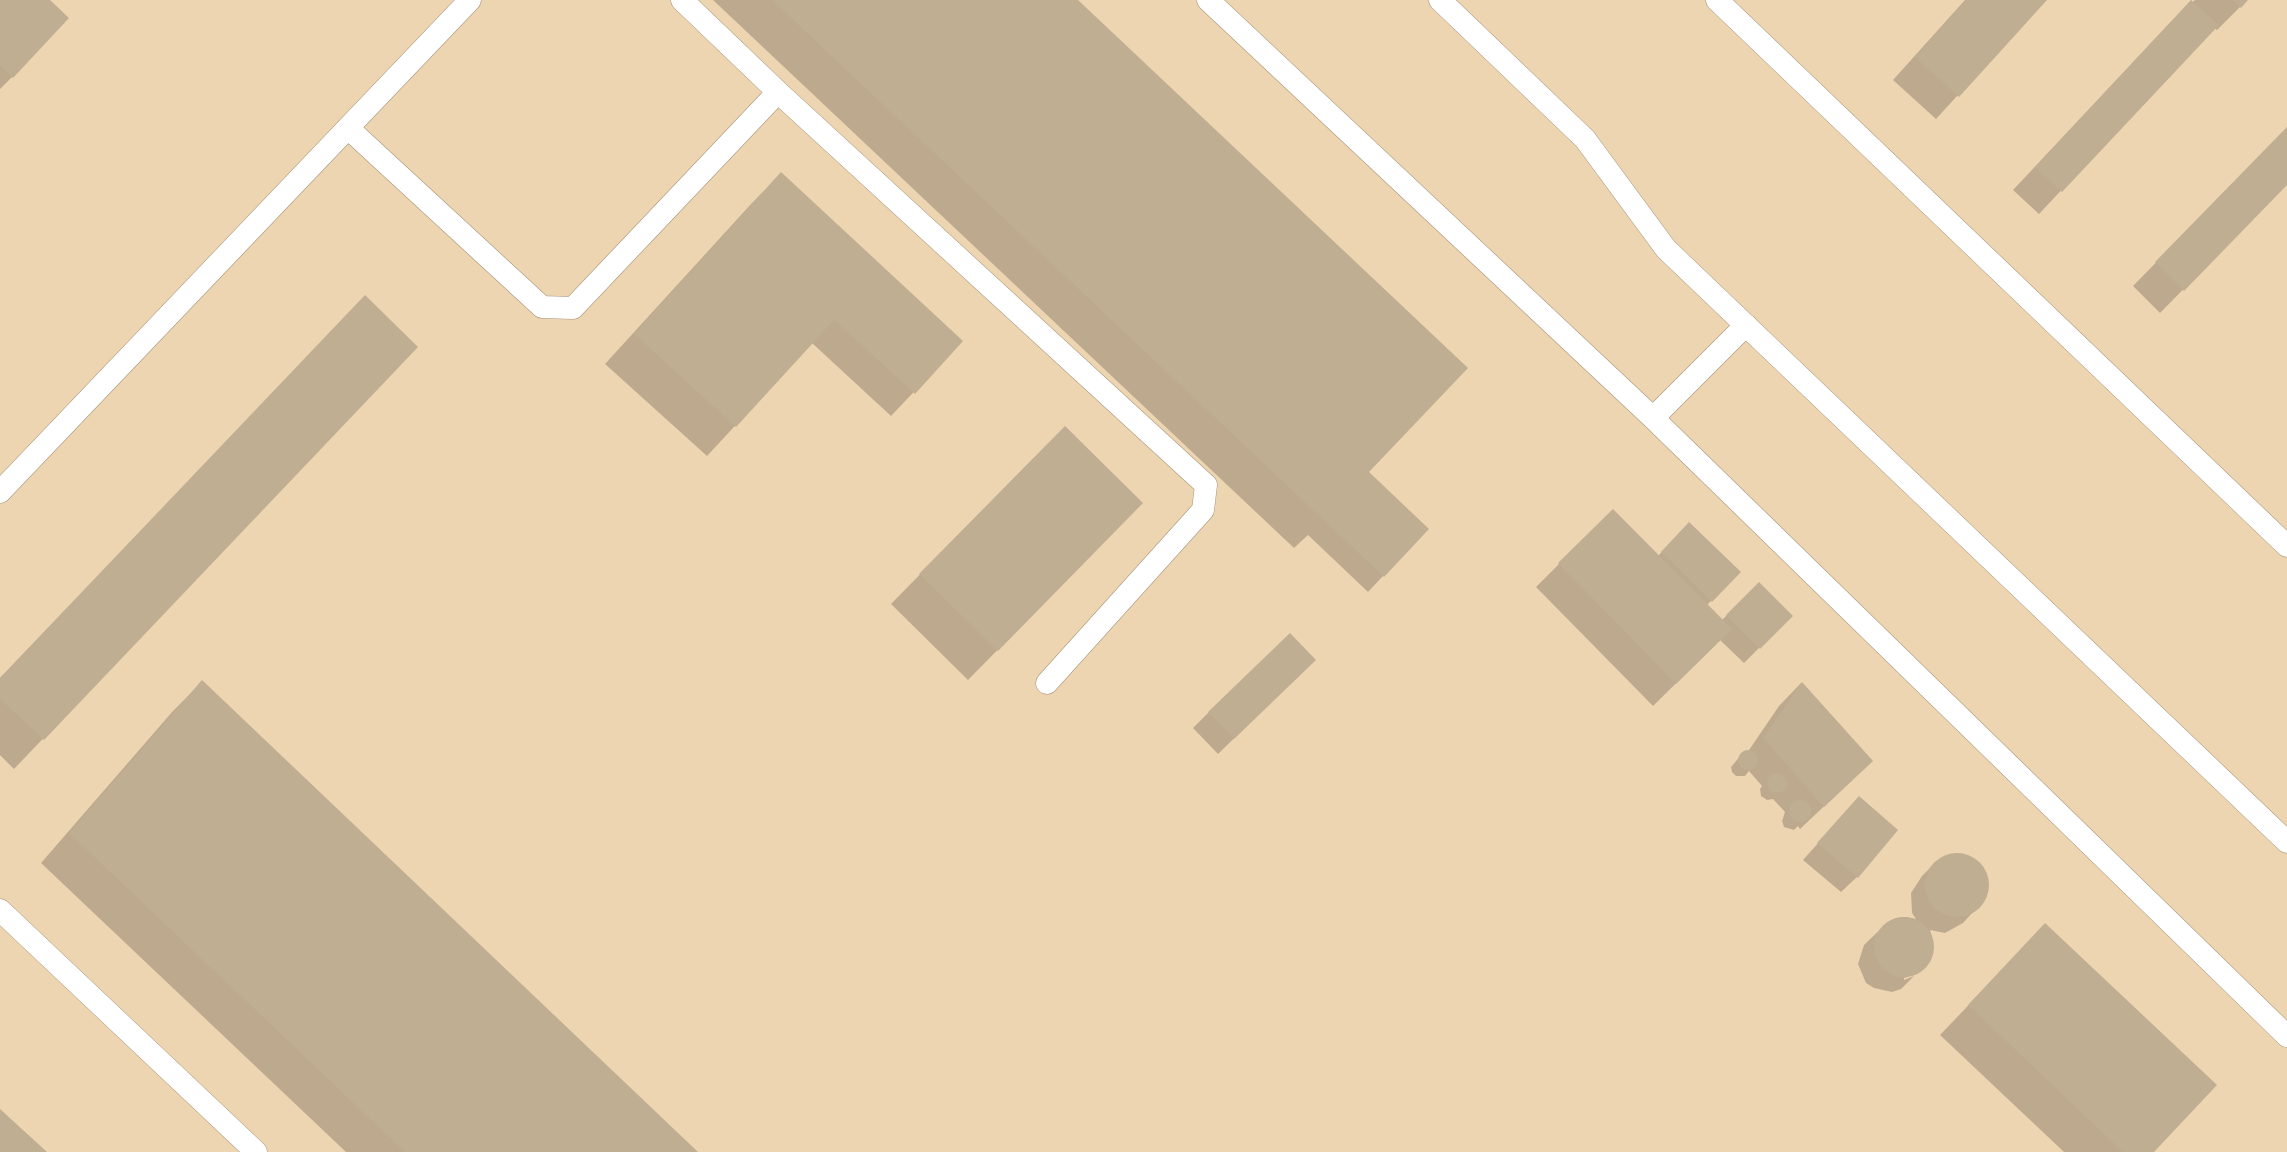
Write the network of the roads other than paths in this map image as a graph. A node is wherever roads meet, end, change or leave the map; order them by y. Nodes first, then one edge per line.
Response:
1 (470, 0) edge
2 (682, 0) edge
3 (1208, 0) edge
4 (1440, 0) edge
5 (1717, 0) edge
6 (778, 92) junction
7 (348, 128) junction
8 (1746, 325) junction
9 (1653, 418) junction
10 (0, 492) edge
11 (2287, 546) edge
12 (1047, 683) dead end
13 (2287, 842) edge
14 (0, 910) edge
15 (2287, 1036) edge
16 (256, 1152) edge

1 - 7 lane
2 - 6 lane
3 - 9 lane
4 - 8 lane
5 - 11 lane
6 - 7 lane
6 - 12 lane
7 - 10 lane
8 - 9 lane
8 - 13 lane
9 - 15 lane
14 - 16 lane

